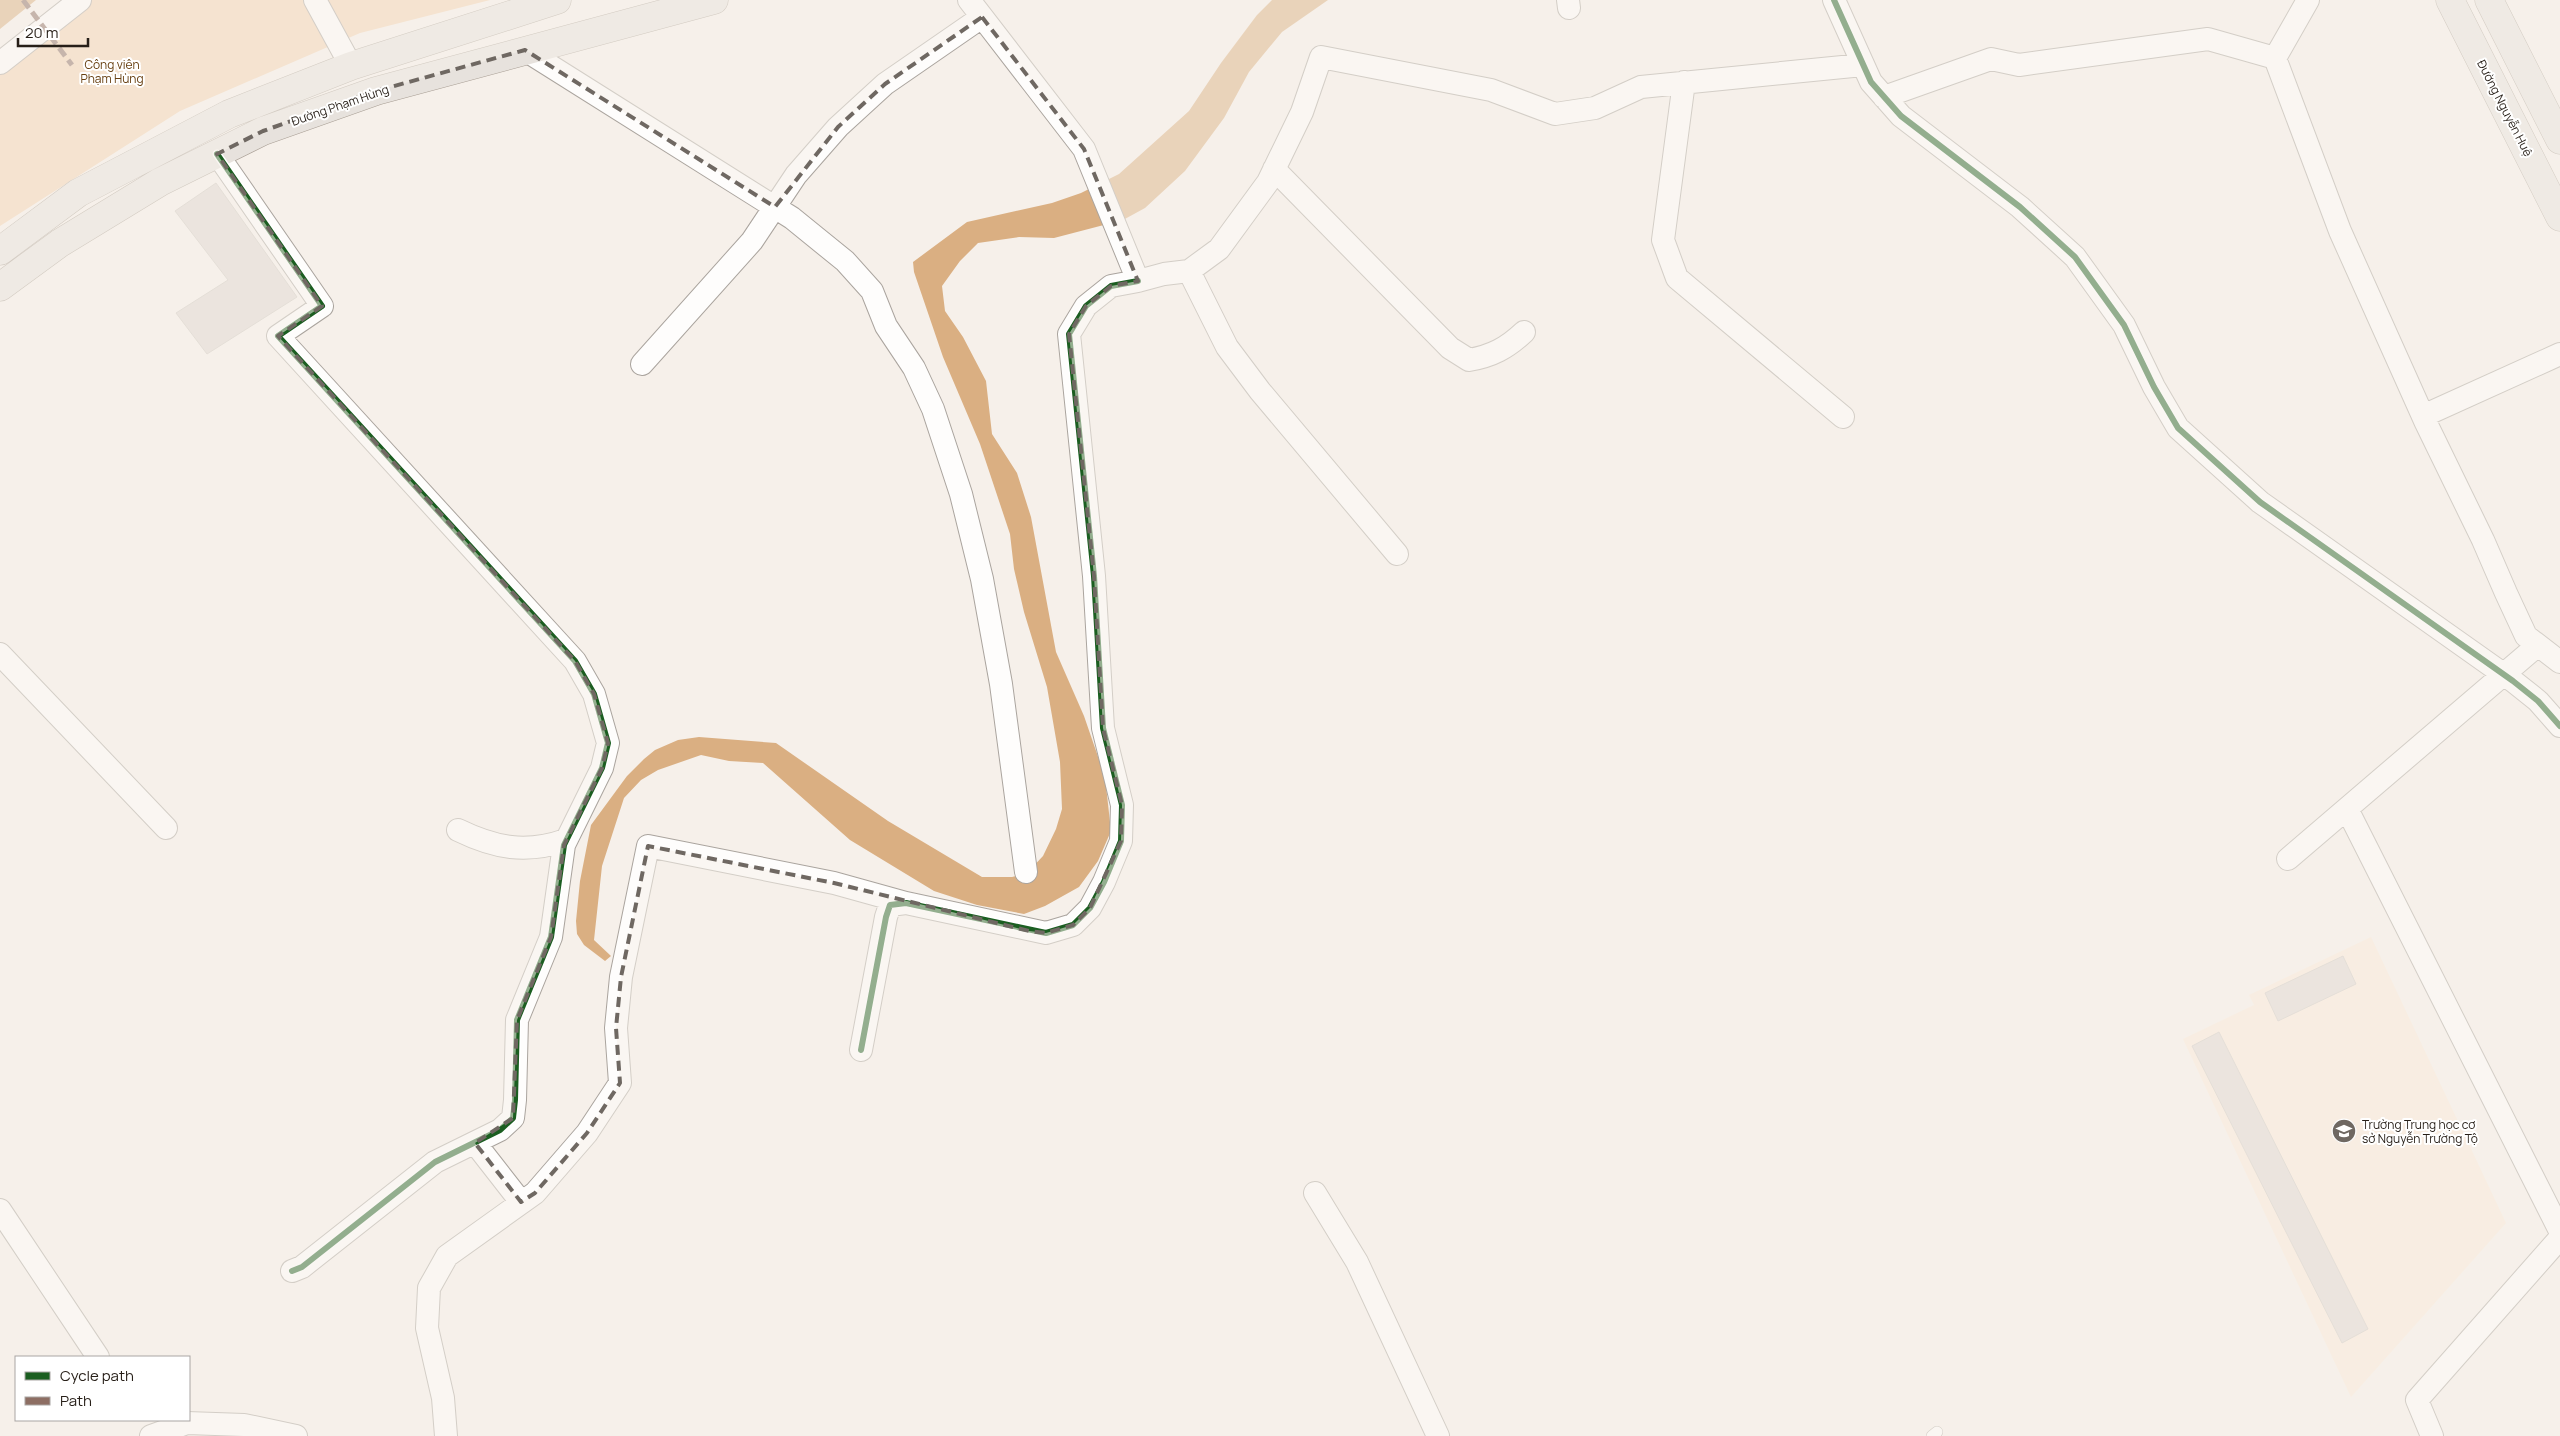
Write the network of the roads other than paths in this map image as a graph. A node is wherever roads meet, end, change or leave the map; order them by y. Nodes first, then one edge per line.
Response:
1 (80, 0) edge
2 (315, 0) edge
3 (557, 0) edge
4 (568, 0) edge
5 (714, 0) edge
6 (1834, 0) edge
7 (2308, 0) edge
8 (2450, 0) edge
9 (2489, 0) edge
10 (975, 8) edge
11 (575, 37) junction
12 (525, 50) junction
13 (2275, 58) junction
14 (0, 63) edge
15 (352, 66) junction
16 (1863, 66) junction
17 (1684, 82) junction
18 (1884, 97) junction
19 (2560, 140) edge
20 (217, 154) junction
21 (1274, 169) junction
22 (775, 207) junction
23 (2560, 217) edge
24 (0, 251) edge
25 (1188, 271) junction
26 (1138, 281) junction
27 (0, 287) edge
28 (1524, 332) dead end
29 (2560, 354) edge
30 (642, 364) dead end
31 (2423, 416) junction
32 (1843, 417) dead end
33 (1397, 554) dead end
34 (2538, 645) junction
35 (0, 654) edge
36 (2560, 662) edge
37 (2504, 674) junction
38 (2560, 726) edge
39 (2347, 809) junction
40 (166, 828) dead end
41 (458, 830) dead end
42 (566, 840) junction
43 (2288, 859) dead end
44 (1026, 872) dead end
45 (906, 903) junction
46 (861, 1050) dead end
47 (475, 1143) junction
48 (1315, 1193) dead end
49 (521, 1202) junction
50 (0, 1210) edge
51 (2560, 1231) edge
52 (2560, 1238) edge
53 (292, 1271) dead end
54 (97, 1356) edge
55 (141, 1421) edge
56 (151, 1436) edge
57 (296, 1436) edge
58 (446, 1436) edge
59 (1438, 1436) edge
60 (2432, 1436) edge

1 - 14 street
2 - 15 street
3 - 15 main road
4 - 11 main road
5 - 11 main road, Đường Phạm Hùng
6 - 16 street
7 - 13 street
8 - 23 main road, Đường Nguyễn Huệ
9 - 19 main road
10 - 22 street
10 - 26 street
11 - 12 main road, Đường Phạm Hùng
12 - 20 main road, Đường Phạm Hùng
12 - 22 street
13 - 18 street
13 - 31 street
15 - 24 main road
16 - 17 street
16 - 18 street
17 - 21 street
17 - 32 street
18 - 37 street
20 - 27 main road, Đường Phạm Hùng
20 - 42 street
21 - 25 street
21 - 28 street
22 - 30 street
22 - 44 street
25 - 26 street
25 - 33 street
26 - 45 street
29 - 31 street
31 - 34 street
34 - 36 street
34 - 37 street
35 - 40 street
37 - 38 street
37 - 39 street
39 - 43 street
39 - 51 street
41 - 42 street
42 - 47 street
45 - 46 street
45 - 49 street
47 - 49 street
47 - 53 street
48 - 59 street
49 - 58 street
50 - 54 street
52 - 60 street
55 - 56 street
56 - 57 street

